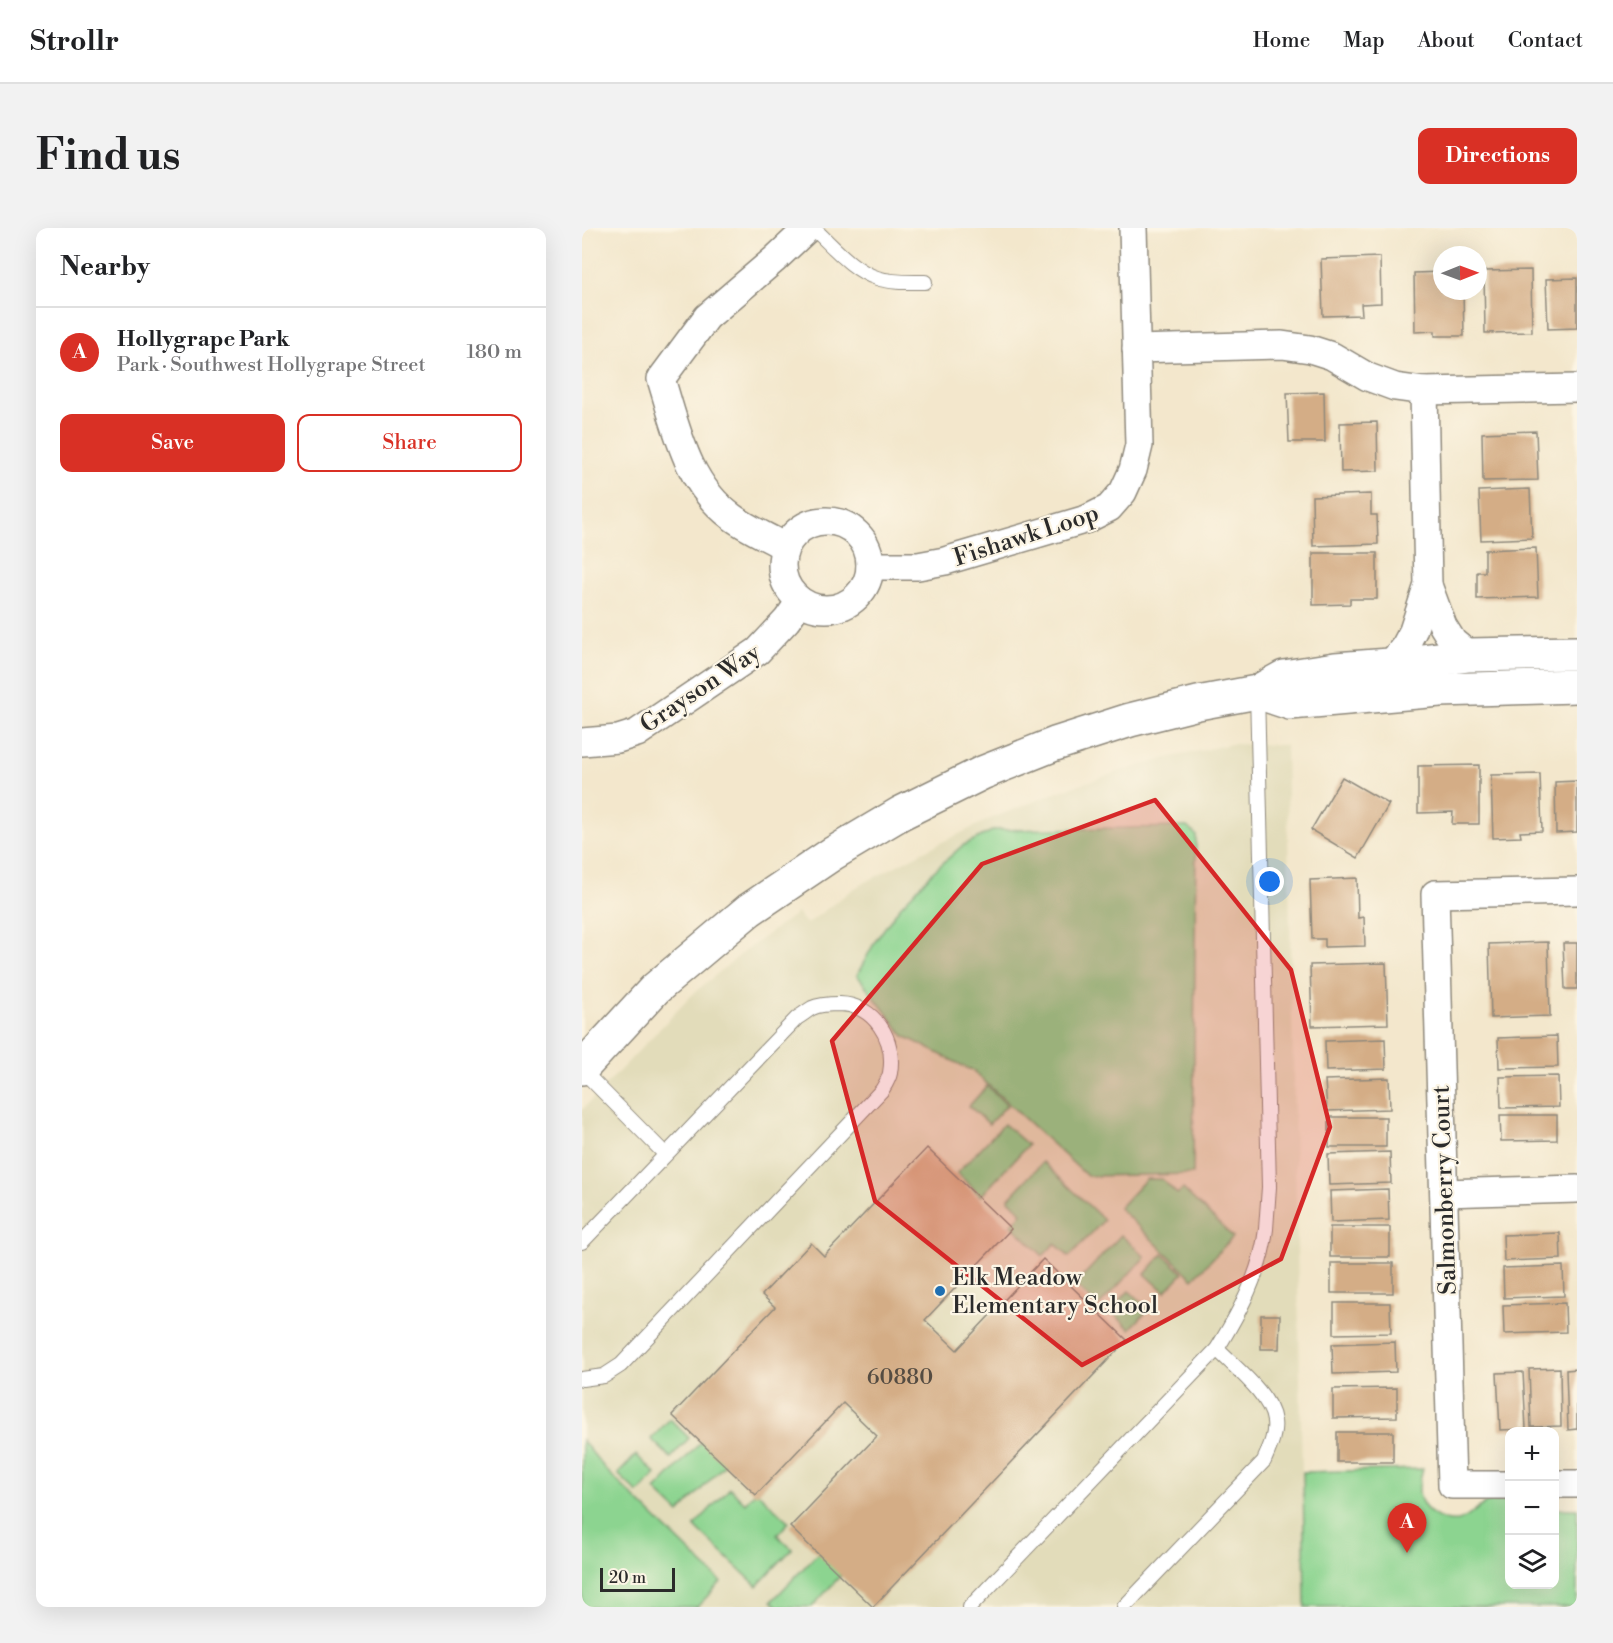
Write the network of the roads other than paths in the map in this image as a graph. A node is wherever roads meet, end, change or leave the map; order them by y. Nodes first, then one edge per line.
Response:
1 (808, 228) edge
2 (813, 228) edge
3 (1132, 228) edge
4 (925, 282) dead end
5 (1136, 349) junction
6 (1577, 387) edge
7 (1424, 391) junction
8 (785, 547) junction
9 (870, 566) junction
10 (1428, 585) junction
11 (800, 601) junction
12 (1577, 653) edge
13 (1469, 655) junction
14 (1390, 665) junction
15 (1577, 686) edge
16 (1257, 692) junction
17 (582, 742) edge
18 (1577, 891) edge
19 (582, 1069) edge
20 (665, 1154) junction
21 (1577, 1189) edge
22 (1444, 1193) junction
23 (582, 1242) edge
24 (1217, 1349) junction
25 (582, 1379) edge
26 (1559, 1484) edge
27 (1577, 1484) edge
28 (1505, 1485) edge
29 (970, 1607) edge
30 (1124, 1607) edge

1 - 8 street
2 - 4 lane
3 - 5 street, Fishawk Loop
5 - 7 street
5 - 9 street, Fishawk Loop
6 - 7 street
7 - 10 street
8 - 9 street
8 - 11 street
9 - 11 street
10 - 13 street
10 - 14 street
11 - 17 street, Grayson Way
12 - 13 main road
13 - 14 main road
14 - 16 main road
15 - 16 main road
16 - 19 main road
16 - 24 lane
18 - 22 street, Salmonberry Court
19 - 20 lane
20 - 23 lane
20 - 25 lane
21 - 22 street
22 - 28 street, Salmonberry Court
24 - 29 lane
24 - 30 lane
26 - 27 street

